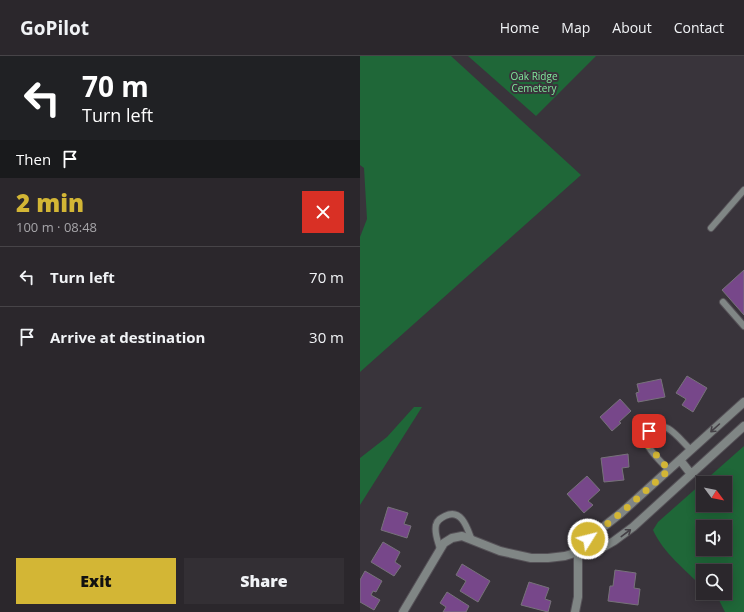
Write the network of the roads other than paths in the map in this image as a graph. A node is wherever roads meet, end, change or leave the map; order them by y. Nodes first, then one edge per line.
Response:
1 (744, 190) edge
2 (712, 228) dead end
3 (723, 302) dead end
4 (744, 326) edge
5 (744, 402) edge
6 (744, 426) edge
7 (690, 450) junction
8 (680, 460) junction
9 (669, 470) junction
10 (691, 474) junction
11 (471, 538) junction
12 (440, 549) junction
13 (578, 552) junction
14 (403, 612) edge
15 (575, 612) edge

1 - 2 lane
3 - 4 lane
5 -> 7 street
6 - 10 street
7 - 8 street
7 - 9 lane
8 - 9 street
8 - 10 street
9 - 13 street
13 -> 10 street
11 - 12 street
11 - 12 lane
11 - 13 street
12 - 14 street
13 - 15 street

